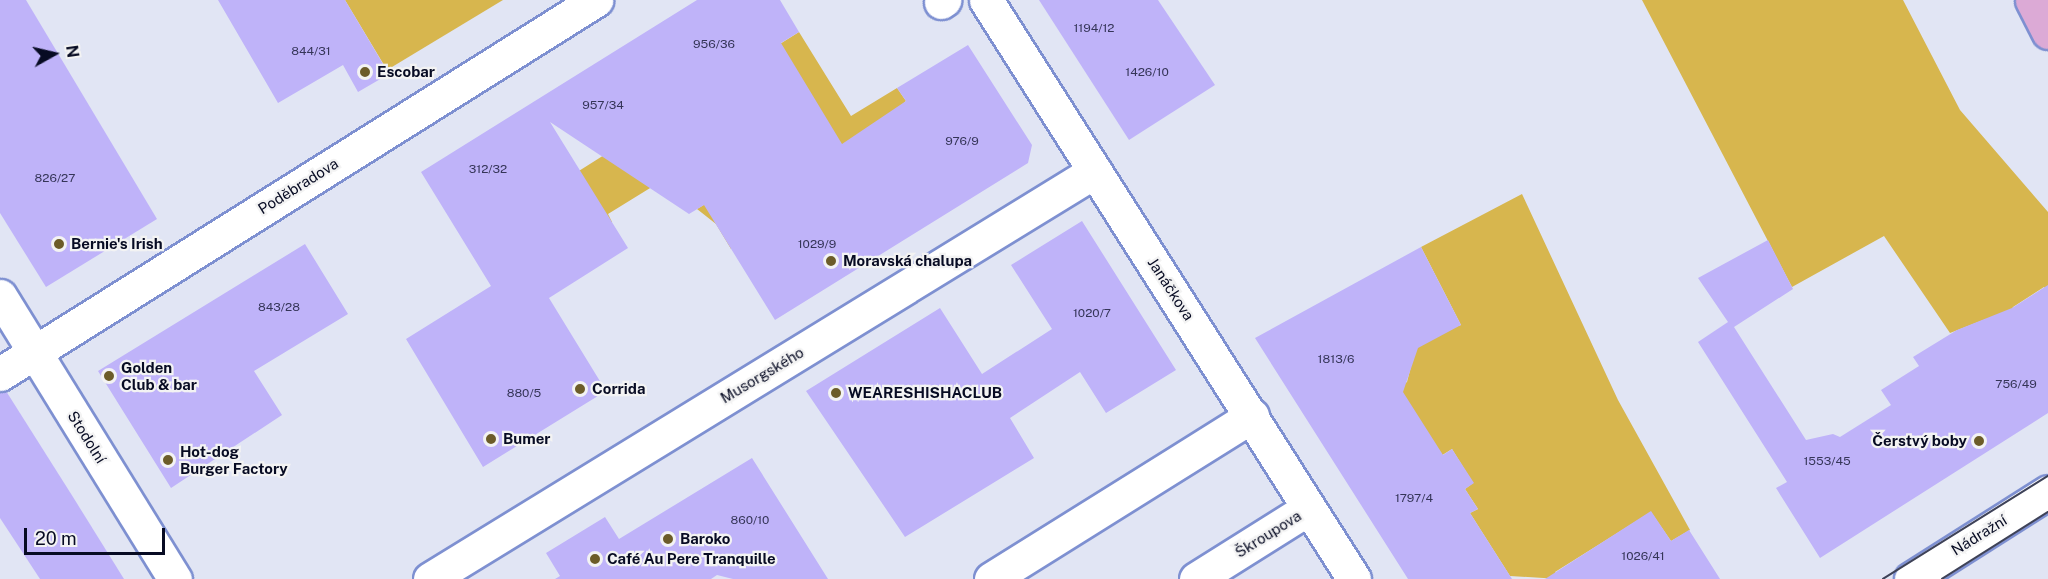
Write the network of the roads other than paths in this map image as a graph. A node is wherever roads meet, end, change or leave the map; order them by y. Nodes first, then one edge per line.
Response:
1 (596, 0) edge
2 (986, 0) edge
3 (2032, 0) edge
4 (2048, 32) edge
5 (1095, 171) junction
6 (0, 296) edge
7 (35, 352) junction
8 (0, 374) edge
9 (1252, 416) junction
10 (2048, 492) edge
11 (1309, 508) junction
12 (175, 579) edge
13 (430, 579) edge
14 (991, 579) edge
15 (1196, 579) edge
16 (1354, 579) edge
17 (1911, 579) edge

1 - 7 street, Poděbradova
2 - 5 street, Janáčkova
3 - 4 main road
5 - 9 street, Janáčkova
5 - 13 street, Musorgského
6 - 7 street, Stodolní
7 - 8 street, Poděbradova
7 - 12 street, Stodolní
9 - 11 street, Janáčkova
9 - 14 street
10 - 17 street, Nádražní
11 - 15 street, Škroupova
11 - 16 street, Janáčkova

